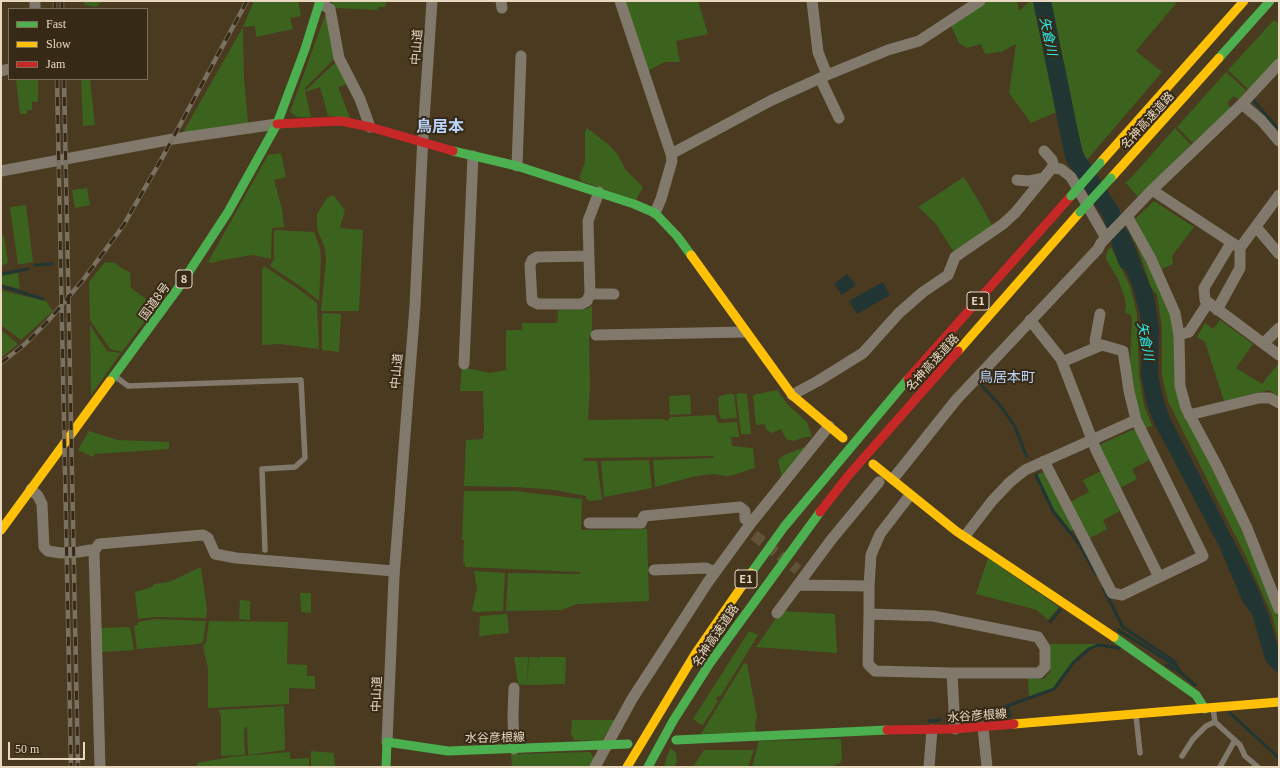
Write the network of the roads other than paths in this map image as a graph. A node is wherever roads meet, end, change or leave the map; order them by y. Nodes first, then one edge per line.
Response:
1 (432, 1) edge
2 (620, 1) edge
3 (812, 1) edge
4 (980, 1) edge
5 (1244, 1) edge
6 (1270, 1) edge
7 (320, 2) edge
8 (521, 56) dead end
9 (1279, 64) edge
10 (824, 76) junction
11 (1242, 104) junction
12 (839, 118) dead end
13 (277, 124) junction
14 (370, 127) junction
15 (1279, 141) edge
16 (422, 143) junction
17 (1044, 151) dead end
18 (671, 154) junction
19 (473, 156) junction
20 (517, 166) junction
21 (1054, 167) junction
22 (1, 171) edge
23 (1044, 178) junction
24 (1017, 180) dead end
25 (1152, 190) junction
26 (599, 192) junction
27 (1279, 195) edge
28 (655, 213) junction
29 (1125, 218) junction
30 (1257, 228) junction
31 (1107, 237) junction
32 (1236, 245) junction
33 (1279, 254) edge
34 (589, 256) junction
35 (590, 294) junction
36 (614, 294) dead end
37 (1212, 306) junction
38 (1100, 314) dead end
39 (1030, 320) junction
40 (1279, 328) edge
41 (745, 332) junction
42 (596, 335) dead end
43 (1179, 335) junction
44 (1264, 343) junction
45 (1097, 347) junction
46 (1279, 355) edge
47 (1062, 362) junction
48 (464, 364) dead end
49 (114, 376) junction
50 (792, 395) junction
51 (1279, 403) edge
52 (1190, 415) junction
53 (1136, 420) junction
54 (829, 426) junction
55 (844, 438) dead end
56 (1091, 440) junction
57 (1044, 461) junction
58 (873, 464) dead end
59 (893, 479) junction
60 (879, 482) dead end
61 (31, 489) junction
62 (910, 495) junction
63 (589, 524) dead end
64 (750, 529) junction
65 (1, 530) edge
66 (965, 536) junction
67 (265, 550) dead end
68 (94, 551) junction
69 (654, 570) dead end
70 (394, 571) junction
71 (715, 572) junction
72 (1159, 577) junction
73 (798, 585) junction
74 (869, 586) junction
75 (1279, 609) edge
76 (777, 613) dead end
77 (869, 614) junction
78 (952, 673) junction
79 (514, 688) dead end
80 (1277, 702) edge
81 (1209, 708) junction
82 (1136, 715) junction
83 (1215, 722) junction
84 (983, 727) junction
85 (955, 729) junction
86 (932, 730) junction
87 (676, 740) dead end
88 (1235, 740) junction
89 (387, 742) junction
90 (628, 744) dead end
91 (605, 745) junction
92 (514, 749) junction
93 (1140, 753) dead end
94 (1182, 756) dead end
95 (100, 767) edge
96 (386, 767) edge
97 (595, 767) edge
98 (627, 767) edge
99 (648, 767) edge
100 (929, 767) edge
101 (987, 767) edge
102 (1220, 767) edge
103 (1258, 767) edge

1 - 16 street, 中山道
2 - 18 street
3 - 10 street
4 - 10 street
5 - 98 main road, 名神高速道路 / E1, bridge
6 - 99 main road, 名神高速道路 / E1, bridge
7 - 13 main road, 国道8号 / 8
7 - 14 street
8 - 20 street
9 - 11 street
10 - 12 street
10 - 18 street
11 - 15 street
11 - 25 street
13 - 14 main road
13 - 22 street
13 - 49 main road, 国道8号 / 8
14 - 16 main road
16 - 19 main road
16 - 70 street, 中山道
17 - 21 street
18 - 28 street
19 - 20 main road
19 - 48 street
20 - 26 main road
21 - 23 street
21 - 31 street
23 - 24 street
23 - 50 street
25 - 29 street
25 - 32 street
26 - 28 main road
26 - 34 street
27 - 30 street
28 - 41 main road
29 - 31 street
29 - 43 street
30 - 32 street
30 - 33 street
31 - 39 street
32 - 37 street
32 - 37 street
34 - 35 street
34 - 35 street
35 - 36 street
37 - 43 street
37 - 44 street
38 - 45 street
39 - 47 street
39 - 59 street
40 - 44 street
41 - 42 street
41 - 50 main road
43 - 52 street
44 - 46 street
45 - 47 street
45 - 53 street
47 - 56 street
49 - 61 main road, 国道8号 / 8
49 - 67 lane
50 - 54 main road
51 - 52 street
52 - 75 street
53 - 56 street
53 - 72 street
54 - 55 main road
54 - 64 street
56 - 57 street
56 - 72 street
57 - 66 street
57 - 72 street
58 - 59 main road
59 - 62 main road
60 - 73 street
61 - 65 main road, 国道8号 / 8
61 - 68 street
62 - 66 main road
62 - 74 street
63 - 64 street
64 - 71 street
66 - 81 main road
68 - 70 street
68 - 95 street
69 - 71 street
70 - 89 street, 中山道
71 - 91 street
73 - 74 street
73 - 76 street
74 - 77 street
77 - 78 street
77 - 78 street
78 - 85 street
79 - 92 street
80 - 81 main road, 水谷彦根線
81 - 82 main road, 水谷彦根線
81 - 83 lane
82 - 84 main road, 水谷彦根線
82 - 93 lane
83 - 88 lane
83 - 94 lane
84 - 85 main road, 水谷彦根線
84 - 101 street
85 - 86 main road, 水谷彦根線
86 - 87 main road, 水谷彦根線
86 - 100 street
88 - 102 lane
88 - 103 lane
89 - 92 main road, 水谷彦根線
89 - 96 main road
90 - 91 main road, 水谷彦根線
91 - 92 main road, 水谷彦根線
91 - 97 street

